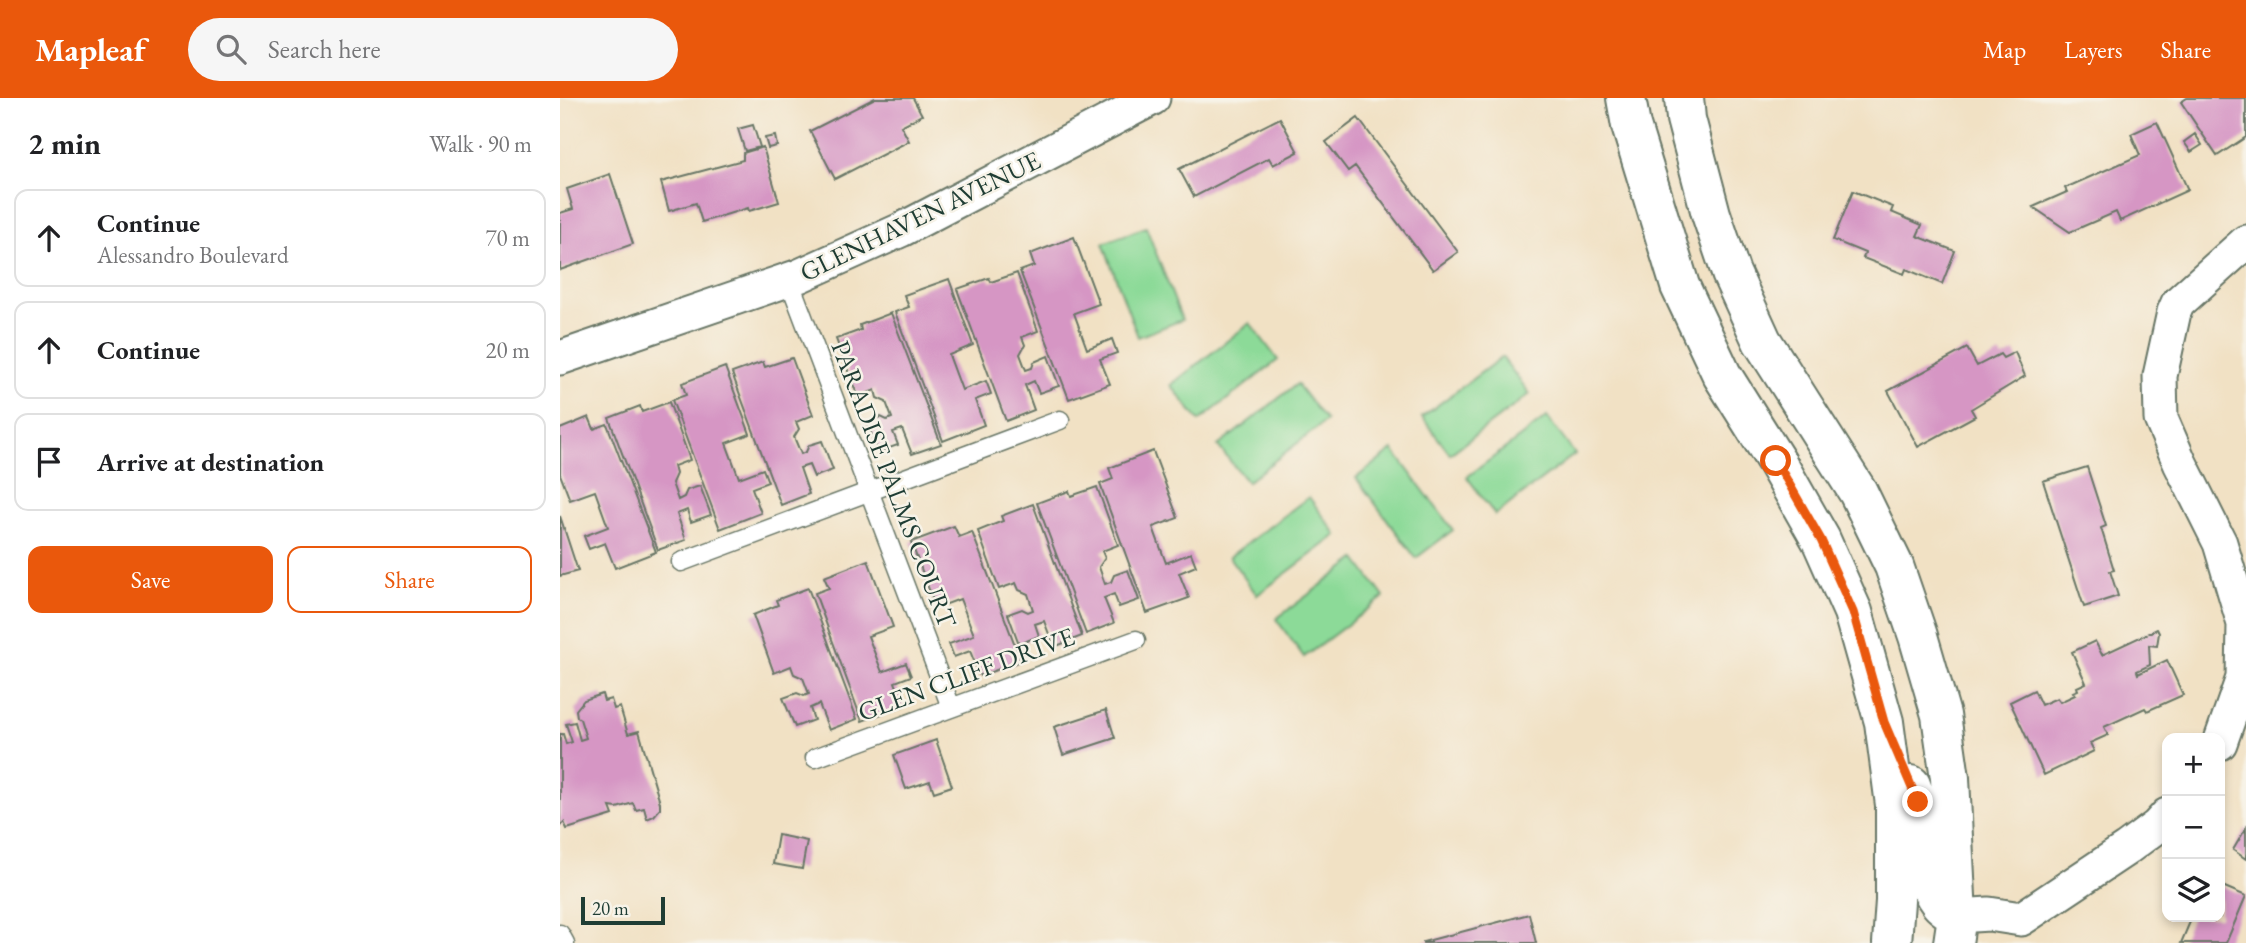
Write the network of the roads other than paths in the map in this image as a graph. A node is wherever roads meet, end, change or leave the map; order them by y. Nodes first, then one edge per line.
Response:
1 (1153, 98) edge
2 (1626, 98) edge
3 (1666, 98) edge
4 (1684, 98) edge
5 (1711, 214) junction
6 (2246, 242) edge
7 (789, 279) junction
8 (560, 358) edge
9 (1060, 420) dead end
10 (869, 492) junction
11 (681, 562) dead end
12 (1136, 640) dead end
13 (2244, 678) edge
14 (951, 707) junction
15 (1884, 722) junction
16 (2224, 733) edge
17 (815, 758) dead end
18 (2162, 820) edge
19 (2020, 931) edge
20 (560, 934) edge
21 (1948, 934) edge
22 (565, 943) edge
23 (1892, 943) edge

1 - 7 street, GLENHAVEN AVENUE
2 - 15 main road
3 - 5 main road
4 - 5 main road
5 - 21 main road
6 - 13 street
7 - 8 street, GLENHAVEN AVENUE
7 - 10 lane, PARADISE PALMS COURT
9 - 10 lane
10 - 11 lane
10 - 14 lane, PARADISE PALMS COURT
12 - 14 lane, GLEN CLIFF DRIVE
13 - 16 street
14 - 17 lane, GLEN CLIFF DRIVE
15 - 21 main road
15 - 23 main road
18 - 19 street
19 - 21 street
20 - 22 lane

